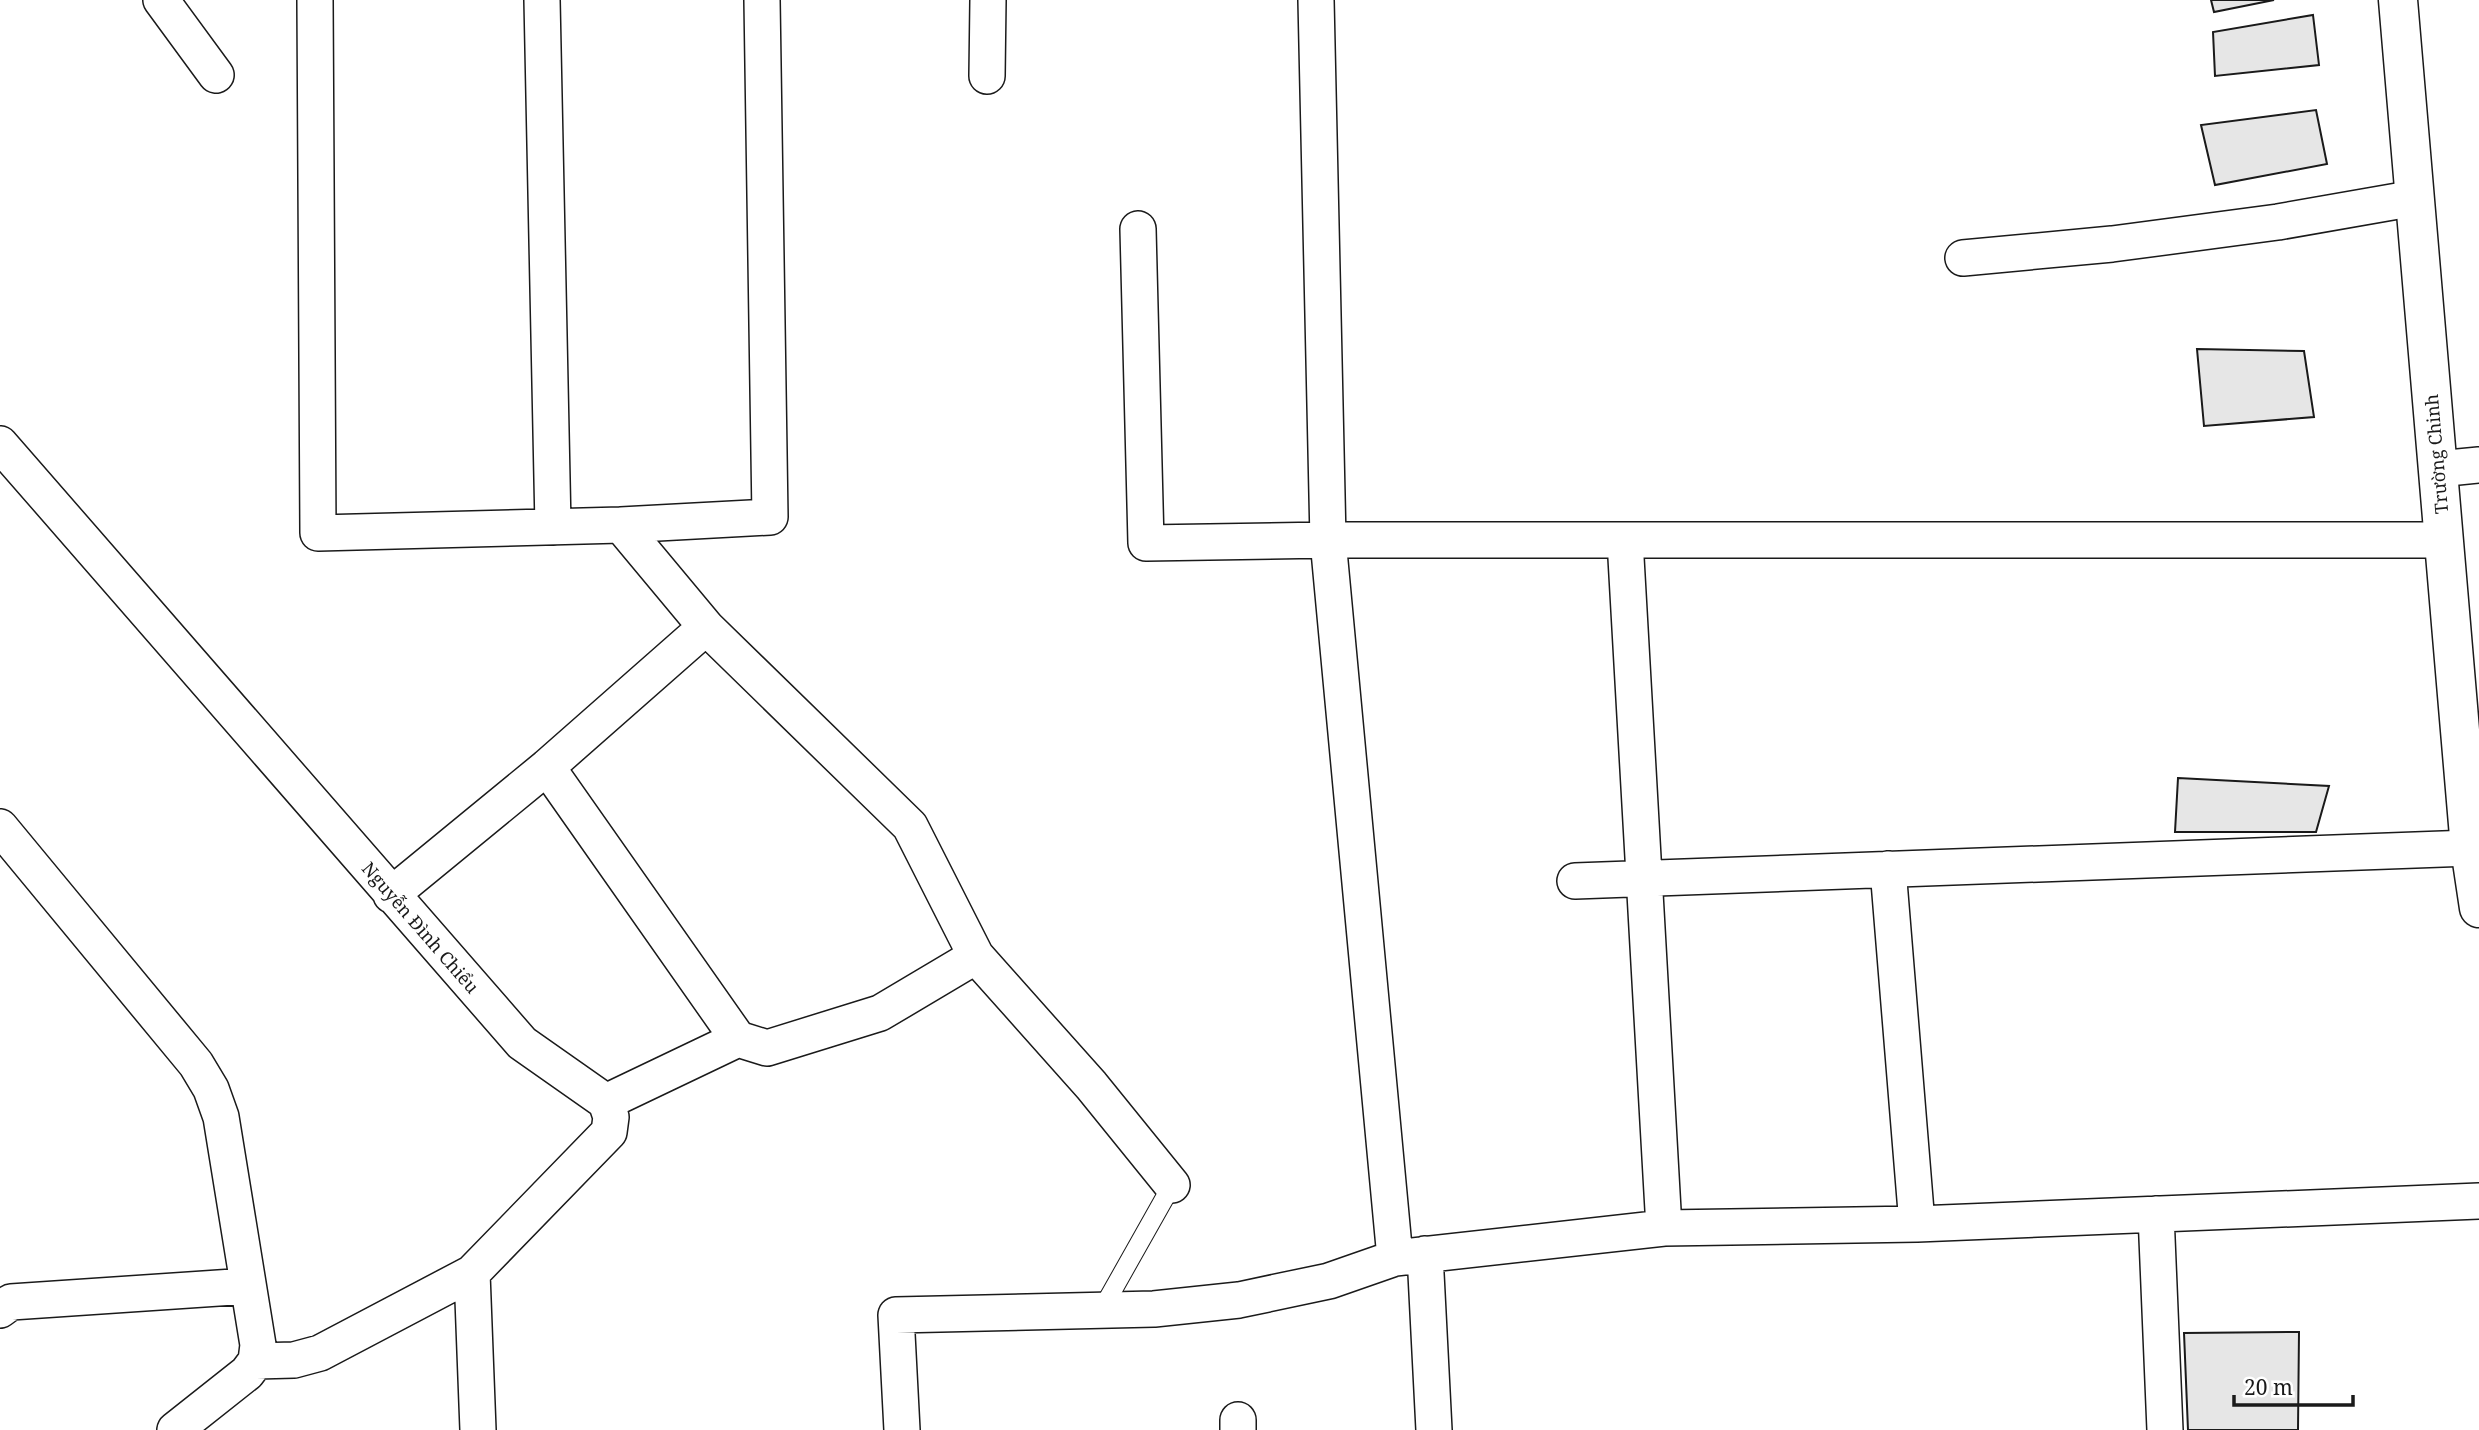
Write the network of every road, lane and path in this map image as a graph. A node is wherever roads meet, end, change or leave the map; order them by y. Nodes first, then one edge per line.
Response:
1 (161, 0) edge
2 (315, 0) edge
3 (542, 0) edge
4 (762, 0) edge
5 (988, 0) edge
6 (1316, 0) edge
7 (2398, 0) edge
8 (216, 75) dead end
9 (986, 76) dead end
10 (2415, 198) junction
11 (1138, 229) dead end
12 (1964, 258) dead end
13 (0, 444) edge
14 (2479, 465) edge
15 (2438, 469) junction
16 (621, 525) junction
17 (553, 527) junction
18 (1328, 540) junction
19 (1625, 540) junction
20 (2444, 540) junction
21 (706, 627) junction
22 (2469, 726) edge
23 (547, 767) junction
24 (0, 827) edge
25 (2470, 848) junction
26 (1888, 869) junction
27 (1643, 877) junction
28 (1575, 880) dead end
29 (391, 895) junction
30 (2479, 908) edge
31 (976, 956) junction
32 (738, 1039) junction
33 (606, 1102) junction
34 (1172, 1185) joint
35 (2479, 1201) edge
36 (2156, 1214) junction
37 (1917, 1224) junction
38 (1664, 1228) junction
39 (1410, 1256) junction
40 (472, 1273) junction
41 (248, 1286) junction
42 (4, 1300) edge
43 (1101, 1311) junction
44 (256, 1361) junction
45 (175, 1430) edge
46 (478, 1430) edge
47 (902, 1430) edge
48 (1434, 1430) edge
49 (2165, 1430) edge

1 - 8 street
2 - 17 street
3 - 17 street
4 - 16 street
5 - 9 street
6 - 18 street
7 - 10 main road, Trường Chinh
10 - 12 street
10 - 15 main road, Trường Chinh
11 - 18 street
13 - 29 street, Nguyễn Đình Chiểu
14 - 15 street
15 - 20 main road, Trường Chinh
16 - 17 street
16 - 21 street
18 - 19 street
18 - 39 street
19 - 20 street
19 - 27 street
20 - 22 main road, Trường Chinh
21 - 23 street
21 - 31 street
22 - 25 main road, Trường Chinh
23 - 29 street
23 - 32 street
24 - 41 street
25 - 26 street
25 - 30 main road, Trường Chinh
26 - 27 street
26 - 37 street
27 - 28 street
27 - 38 street
29 - 33 street, Nguyễn Đình Chiểu
31 - 32 street
31 - 34 street
32 - 33 street
33 - 40 street
34 - 43 lane
35 - 36 street
36 - 37 street
36 - 49 street
37 - 38 street
38 - 39 street
39 - 43 street
39 - 48 street
40 - 44 street
40 - 46 street
41 - 42 street
41 - 44 street
43 - 47 street
44 - 45 street

